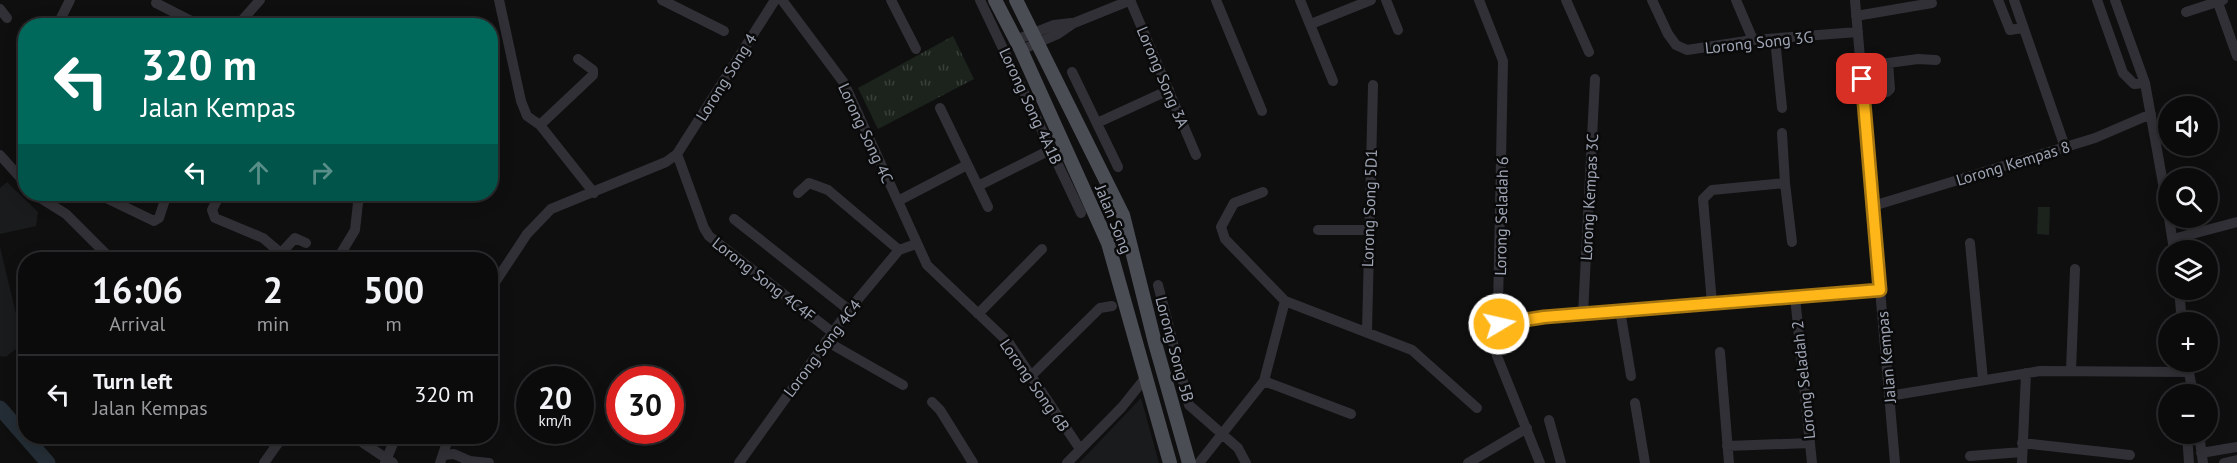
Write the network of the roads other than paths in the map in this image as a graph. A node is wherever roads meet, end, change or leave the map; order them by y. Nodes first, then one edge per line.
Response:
1 (70, 0) edge
2 (260, 0) edge
3 (499, 0) edge
4 (662, 0) edge
5 (775, 0) edge
6 (782, 0) edge
7 (891, 0) edge
8 (980, 0) edge
9 (994, 0) edge
10 (1016, 0) edge
11 (1131, 0) edge
12 (1216, 0) edge
13 (1300, 0) edge
14 (1371, 0) edge
15 (1386, 0) edge
16 (1479, 0) edge
17 (1566, 0) edge
18 (1652, 0) edge
19 (1736, 0) edge
20 (1855, 0) edge
21 (1998, 0) edge
22 (2014, 0) edge
23 (2097, 0) edge
24 (2115, 0) edge
25 (2220, 1) edge
26 (156, 3) dead end
27 (1932, 3) dead end
28 (2186, 12) dead end
29 (1856, 16) junction
30 (61, 18) edge
31 (185, 18) edge
32 (244, 18) edge
33 (1311, 24) junction
34 (2022, 28) junction
35 (1398, 30) dead end
36 (724, 31) dead end
37 (1858, 32) junction
38 (1036, 38) junction
39 (1775, 39) junction
40 (1753, 40) junction
41 (1018, 45) junction
42 (916, 49) dead end
43 (1589, 52) dead end
44 (2237, 56) edge
45 (578, 59) dead end
46 (1936, 60) dead end
47 (1861, 63) junction
48 (1888, 63) junction
49 (1072, 72) dead end
50 (1595, 79) dead end
51 (1333, 81) dead end
52 (2145, 83) junction
53 (1373, 85) dead end
54 (1168, 90) junction
55 (1864, 95) junction
56 (940, 108) dead end
57 (1782, 108) dead end
58 (1262, 111) dead end
59 (2151, 114) junction
60 (1096, 123) junction
61 (540, 125) junction
62 (1782, 133) dead end
63 (2065, 147) junction
64 (1050, 150) junction
65 (677, 154) junction
66 (1196, 155) dead end
67 (2, 160) edge
68 (967, 165) junction
69 (1118, 167) dead end
70 (2160, 168) edge
71 (18, 175) edge
72 (1785, 183) junction
73 (978, 186) junction
74 (1263, 192) dead end
75 (594, 193) junction
76 (798, 193) dead end
77 (45, 201) edge
78 (113, 201) edge
79 (165, 201) edge
80 (216, 201) edge
81 (358, 201) edge
82 (898, 201) junction
83 (1873, 206) junction
84 (988, 207) dead end
85 (1081, 213) dead end
86 (734, 219) dead end
87 (2237, 222) edge
88 (2171, 228) edge
89 (1318, 230) dead end
90 (1367, 230) junction
91 (2173, 238) joint
92 (1792, 242) dead end
93 (306, 243) dead end
94 (1970, 243) dead end
95 (916, 244) junction
96 (1042, 249) dead end
97 (899, 250) junction
98 (104, 252) edge
99 (281, 252) edge
100 (288, 252) edge
101 (342, 252) edge
102 (2075, 269) dead end
103 (498, 278) edge
104 (1158, 285) dead end
105 (1880, 290) junction
106 (1795, 297) junction
107 (1285, 301) junction
108 (1712, 303) junction
109 (1112, 306) dead end
110 (849, 310) junction
111 (1620, 310) junction
112 (978, 314) junction
113 (1583, 314) junction
114 (1499, 324) junction
115 (1366, 331) junction
116 (829, 337) junction
117 (1155, 343) junction
118 (1720, 352) dead end
119 (2158, 368) edge
120 (2071, 370) junction
121 (2026, 373) junction
122 (1032, 375) junction
123 (1631, 376) dead end
124 (1146, 378) junction
125 (1983, 380) junction
126 (1264, 381) junction
127 (903, 385) dead end
128 (1889, 396) junction
129 (932, 402) dead end
130 (1635, 403) dead end
131 (1477, 408) dead end
132 (1351, 414) dead end
133 (1549, 420) dead end
134 (1527, 428) junction
135 (1224, 434) junction
136 (1810, 443) junction
137 (277, 444) edge
138 (364, 444) edge
139 (394, 444) edge
140 (447, 444) edge
141 (2188, 444) edge
142 (1728, 446) junction
143 (2237, 447) edge
144 (1080, 449) junction
145 (2022, 453) edge
146 (2130, 455) dead end
147 (1970, 456) dead end
148 (2202, 458) edge
149 (442, 459) edge
150 (2237, 460) edge
151 (388, 462) edge
152 (264, 463) edge
153 (489, 463) edge
154 (739, 463) edge
155 (974, 463) edge
156 (1066, 463) edge
157 (1170, 463) edge
158 (1189, 463) edge
159 (1199, 463) edge
160 (1246, 463) edge
161 (1468, 463) edge
162 (1540, 463) edge
163 (1561, 463) edge
164 (1645, 463) edge
165 (1729, 463) edge
166 (1812, 463) edge
167 (1895, 463) edge
168 (2189, 463) edge
169 (2224, 463) edge

1 - 30 street
2 - 32 street
3 - 61 street
4 - 36 street
5 - 65 street, Lorong Song 4
6 - 82 street, Lorong Song 4C
7 - 42 street
8 - 64 street, Lorong Song 4A1B
9 - 41 main road, Jalan Song
10 - 38 main road, Jalan Song
11 - 38 street
11 - 54 street, Lorong Song 3A
12 - 58 street
13 - 33 street
14 - 33 street
15 - 35 street
16 - 114 street, Lorong Seladah 6
17 - 43 street
18 - 40 street, Lorong Song 3G
19 - 40 street
20 - 29 street, Jalan Kempas
21 - 34 street
22 - 34 street
23 - 52 street
24 - 52 street
25 - 28 street
25 - 44 street
26 - 31 street
27 - 29 street
29 - 37 street, Jalan Kempas
33 - 51 street
34 - 63 street
37 - 39 street, Lorong Song 3G
37 - 47 street, Jalan Kempas
38 - 41 street
38 - 117 main road, Jalan Song
39 - 40 street, Lorong Song 3G
39 - 57 street
41 - 124 main road, Jalan Song
45 - 61 street
46 - 48 street
47 - 48 street
47 - 55 street, Jalan Kempas
48 - 55 street
49 - 60 street
50 - 113 street, Lorong Kempas 3C
52 - 59 street
53 - 90 street, Lorong Song 5D1
54 - 60 street
54 - 66 street, Lorong Song 3A
55 - 83 street, Jalan Kempas
56 - 68 street
59 - 63 street, Lorong Kempas 8
59 - 70 street
60 - 69 street
61 - 75 street
62 - 72 street
63 - 83 street, Lorong Kempas 8
64 - 73 street
64 - 85 street, Lorong Song 4A1B
65 - 75 street
65 - 116 street, Lorong Song 4C4F
67 - 71 street
68 - 73 street
68 - 82 street
72 - 92 street
72 - 108 street
73 - 84 street
74 - 107 street
75 - 103 street
76 - 97 street
77 - 98 street
78 - 79 street
80 - 99 street
81 - 101 street
82 - 95 street, Lorong Song 4C
83 - 105 street, Jalan Kempas
86 - 110 street
87 - 91 street
88 - 91 street
89 - 90 street
90 - 115 street, Lorong Song 5D1
93 - 100 street
94 - 125 street
95 - 97 street
95 - 112 street, Lorong Song 6B
96 - 112 street
97 - 110 street, Lorong Song 4C4
102 - 120 street
104 - 135 street, Lorong Song 5B
105 - 106 street
105 - 128 street, Jalan Kempas
106 - 108 street
106 - 136 street, Lorong Seladah 2
107 - 115 street
107 - 126 street
108 - 111 street
109 - 122 street
110 - 116 street, Lorong Song 4C4
111 - 113 street
111 - 123 street
112 - 122 street, Lorong Song 6B
113 - 114 street
114 - 134 street, Lorong Seladah 6
115 - 131 street
116 - 127 street, Lorong Song 4C4F
116 - 154 street, Lorong Song 4C4
117 - 124 main road
117 - 158 main road, Jalan Song
118 - 142 street
119 - 120 street
120 - 121 street
121 - 125 street
121 - 145 street
122 - 144 street, Lorong Song 6B
124 - 144 street
124 - 157 main road, Jalan Song
125 - 128 street
126 - 132 street
126 - 135 street
128 - 167 street, Jalan Kempas
129 - 155 street
130 - 164 street
133 - 163 street
134 - 161 street
134 - 162 street, Lorong Seladah 6
135 - 159 street
135 - 160 street, Lorong Song 5B
136 - 142 street
136 - 166 street, Lorong Seladah 2
137 - 152 street
138 - 151 street
139 - 151 street
140 - 149 street
141 - 168 street
142 - 165 street
143 - 148 street
144 - 156 street
145 - 146 street
145 - 147 street
149 - 153 street
150 - 169 street

